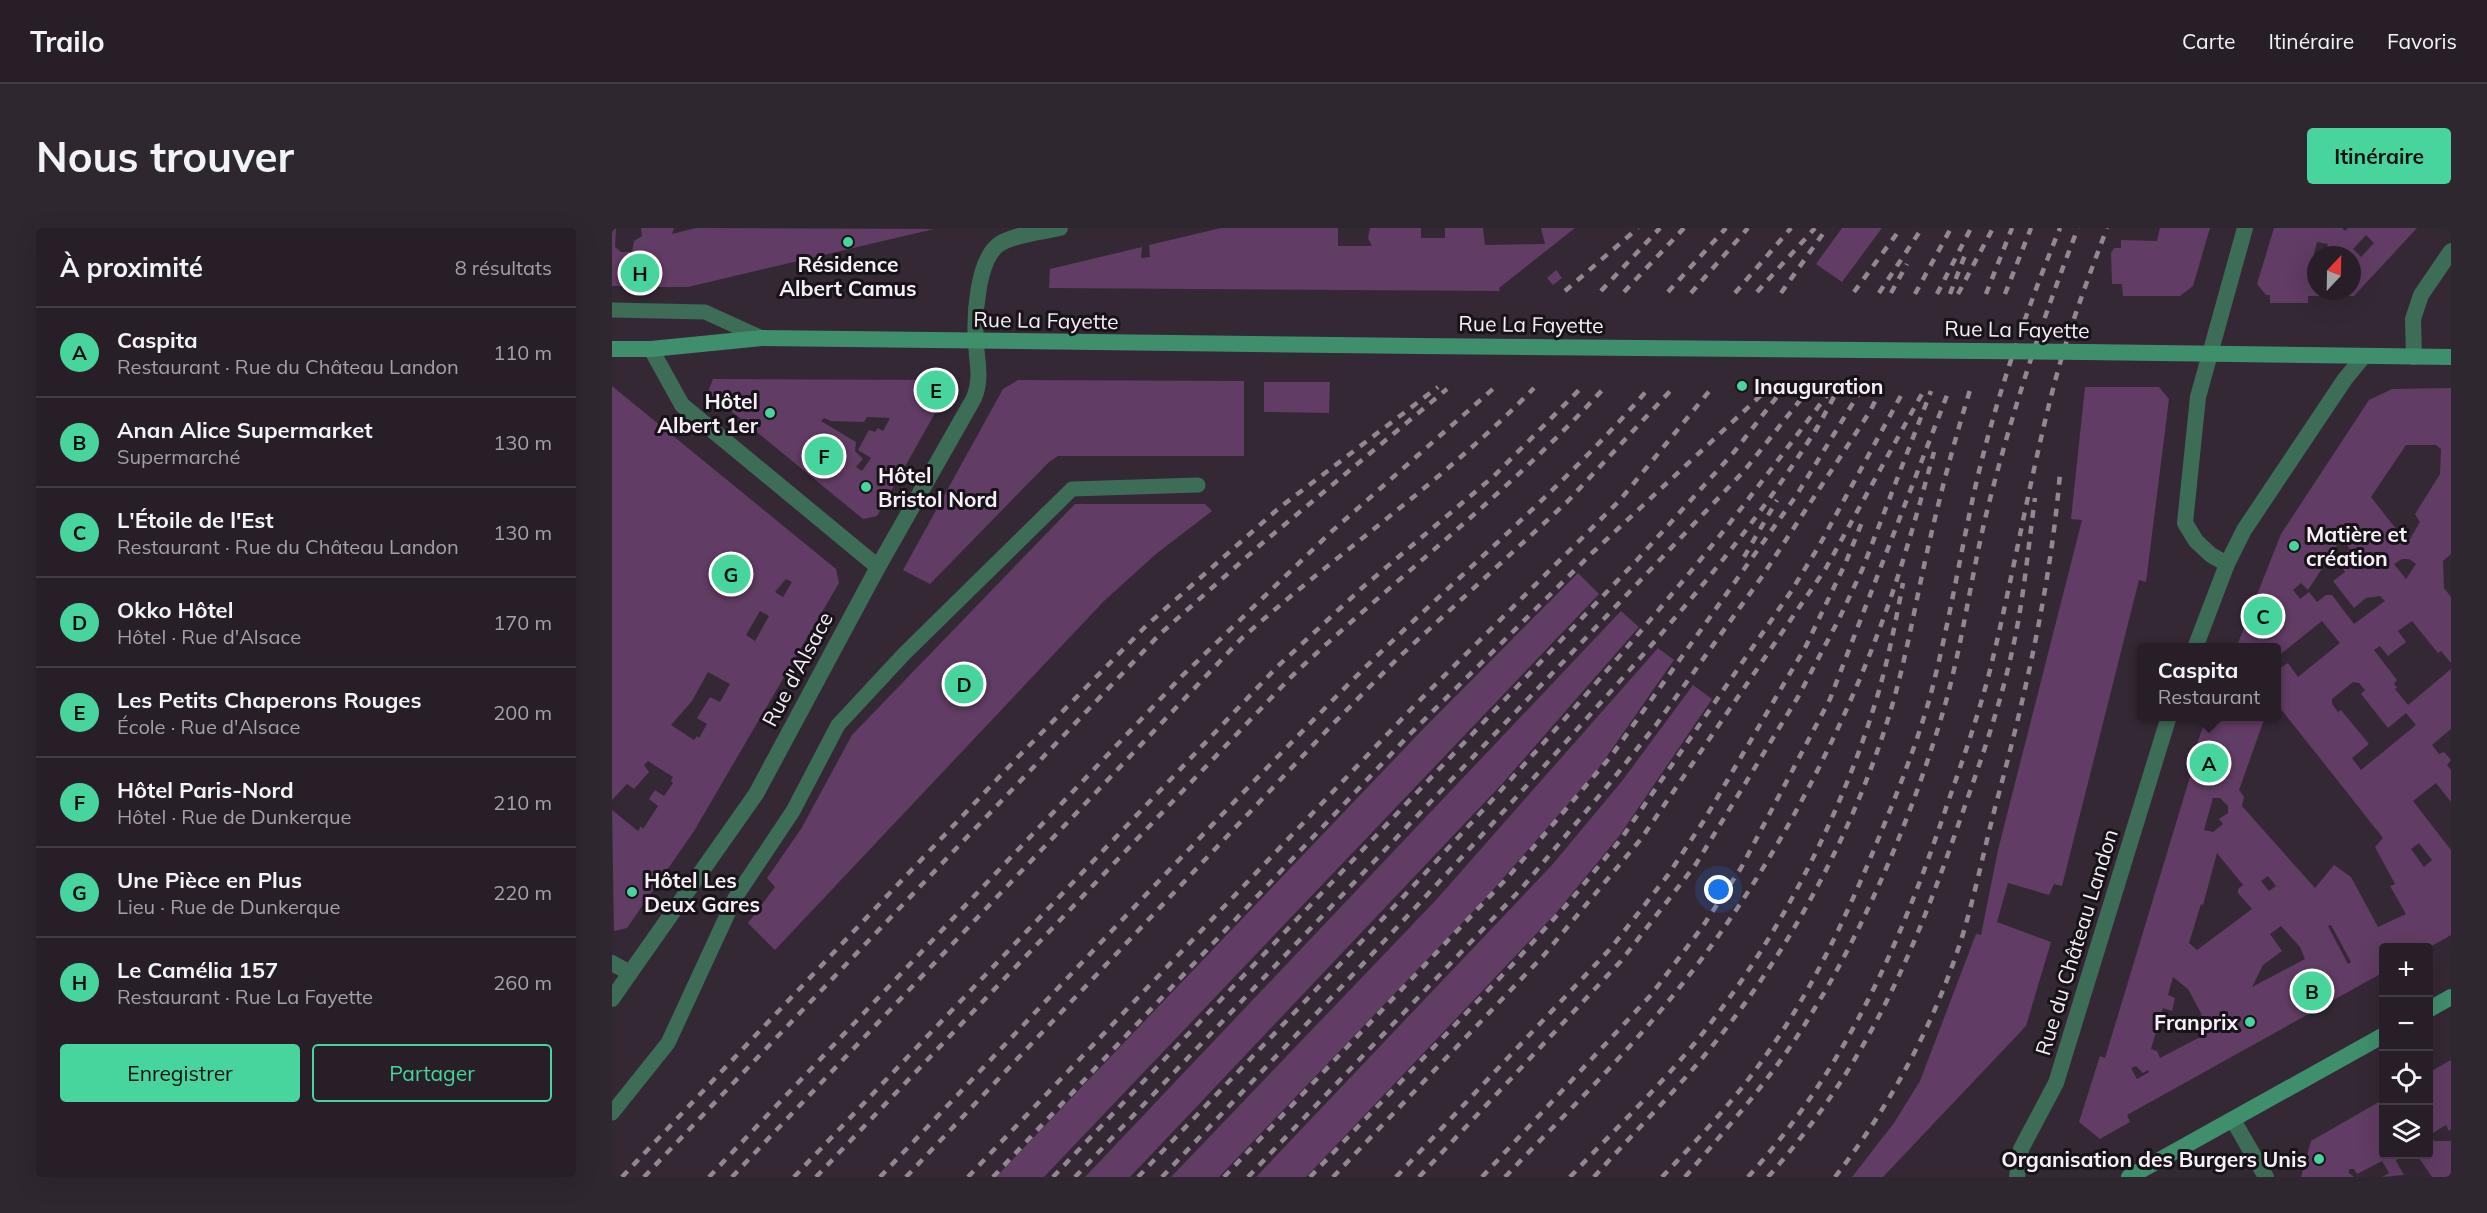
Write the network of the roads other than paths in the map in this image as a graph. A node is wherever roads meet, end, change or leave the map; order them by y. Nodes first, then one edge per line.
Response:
1 (1060, 228) edge
2 (2245, 228) edge
3 (2451, 251) edge
4 (612, 310) edge
5 (762, 338) junction
6 (976, 341) junction
7 (612, 349) edge
8 (651, 349) junction
9 (2209, 354) junction
10 (2364, 356) junction
11 (2414, 357) junction
12 (2451, 357) edge
13 (1198, 485) dead end
14 (2227, 564) junction
15 (878, 567) junction
16 (2197, 643) edge
17 (2168, 721) edge
18 (612, 963) edge
19 (630, 973) junction
20 (2451, 997) edge
21 (612, 999) edge
22 (2433, 1007) edge
23 (2379, 1038) edge
24 (612, 1113) edge
25 (2233, 1120) junction
26 (2017, 1177) edge
27 (2129, 1177) edge
28 (2266, 1177) edge

1 - 6 street, Rue d'Alsace
2 - 9 street
3 - 11 street
4 - 5 lane
5 - 6 main road, Rue La Fayette
5 - 8 main road, Rue La Fayette
6 - 9 main road, Rue La Fayette, bridge
6 - 15 street, Rue d'Alsace
7 - 8 main road, Rue La Fayette
8 - 15 street
9 - 10 main road, Rue La Fayette
9 - 14 street
10 - 11 main road, Rue La Fayette
10 - 14 street
11 - 12 main road, Rue La Fayette
13 - 24 lane
14 - 16 street
15 - 19 street, Rue d'Alsace
17 - 26 street, Rue du Château Landon
18 - 19 street
19 - 21 street, Rue d'Alsace
20 - 22 main road
23 - 25 main road
25 - 27 main road
25 - 28 street

